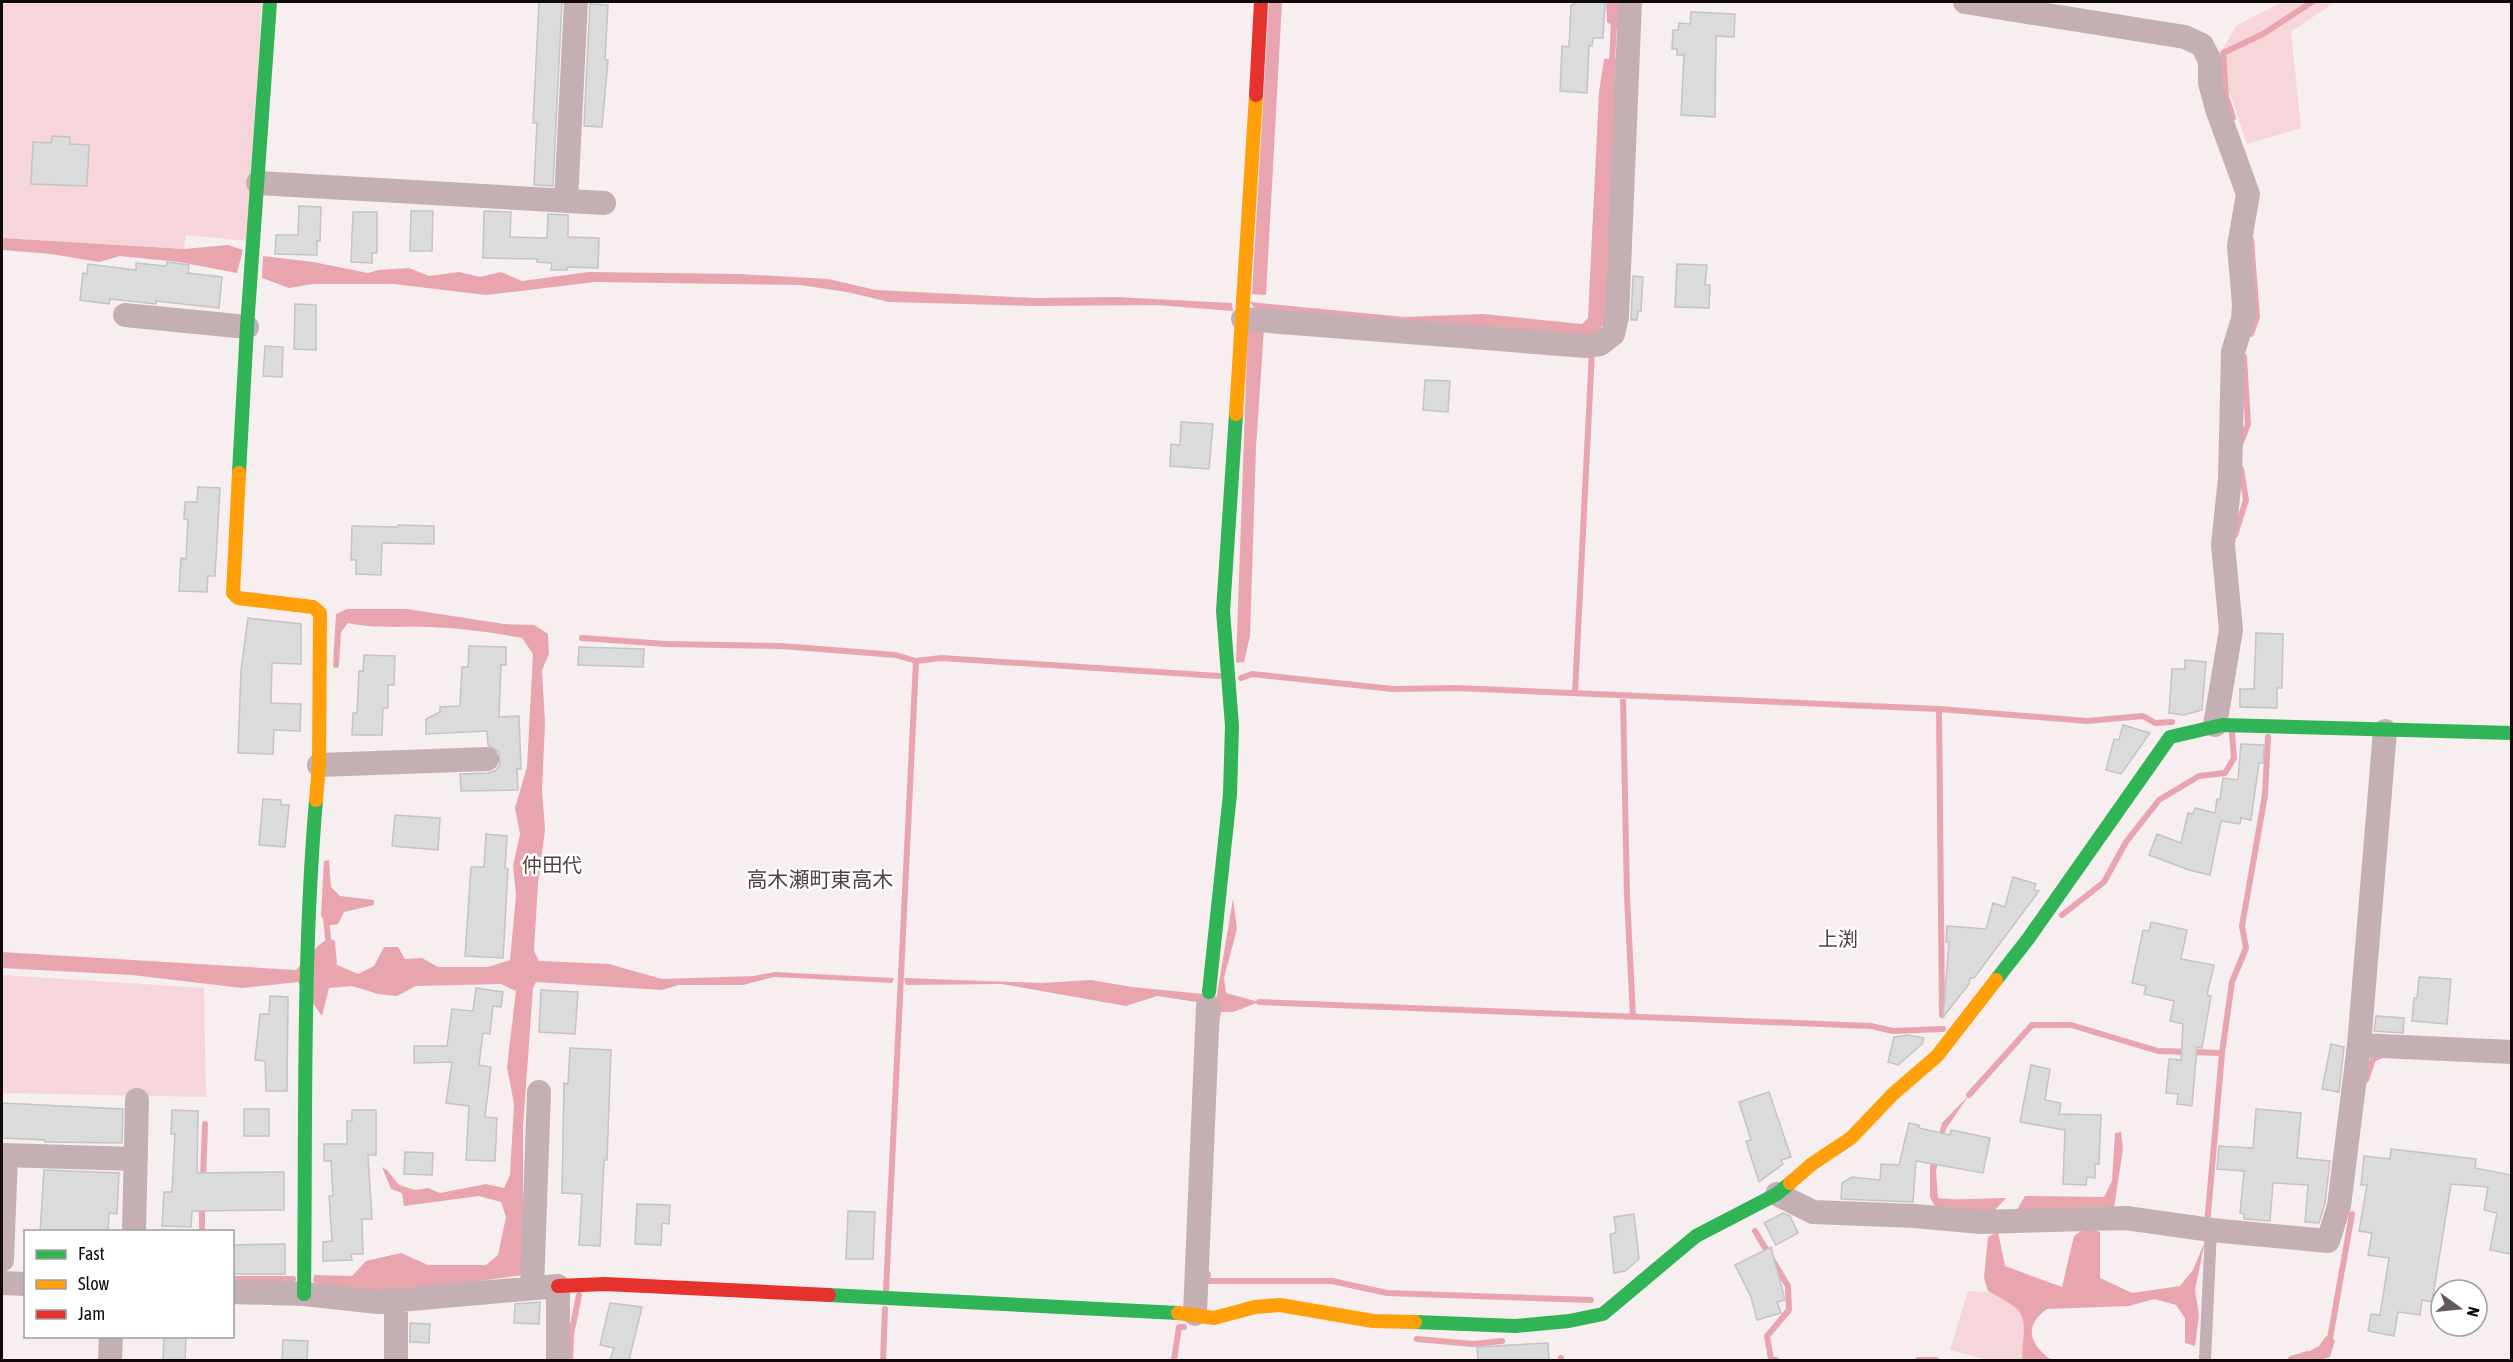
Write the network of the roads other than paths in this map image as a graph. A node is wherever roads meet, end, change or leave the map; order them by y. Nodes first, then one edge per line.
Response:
1 (270, 2) edge
2 (576, 2) edge
3 (1261, 2) edge
4 (1629, 2) edge
5 (1965, 2) edge
6 (258, 183) junction
7 (566, 201) junction
8 (604, 202) dead end
9 (1244, 310) junction
10 (125, 315) dead end
11 (247, 327) junction
12 (2225, 725) junction
13 (2385, 731) junction
14 (2511, 733) edge
15 (487, 759) dead end
16 (328, 765) junction
17 (1209, 999) joint
18 (2359, 1045) junction
19 (2511, 1052) edge
20 (539, 1092) dead end
21 (137, 1100) dead end
22 (4, 1155) edge
23 (136, 1158) junction
24 (1787, 1199) junction
25 (134, 1230) edge
26 (2205, 1230) junction
27 (2, 1272) edge
28 (24, 1283) edge
29 (558, 1286) junction
30 (532, 1288) junction
31 (234, 1292) edge
32 (304, 1294) junction
33 (396, 1300) junction
34 (1195, 1314) junction
35 (111, 1338) edge
36 (110, 1360) edge
37 (396, 1360) edge
38 (558, 1360) edge
39 (2205, 1360) edge

1 - 6 street
2 - 7 street
3 - 9 street
4 - 9 street
5 - 12 street
6 - 7 street
6 - 11 street
7 - 8 street
9 - 17 street
10 - 11 street
11 - 16 street
12 - 13 street
12 - 24 street
13 - 14 street
13 - 18 street
15 - 16 street
16 - 32 street
17 - 34 street
18 - 19 street
18 - 26 street
20 - 30 street
21 - 23 street
22 - 23 street
22 - 27 street
23 - 25 street
24 - 26 street
24 - 34 street
26 - 39 lane
27 - 28 street
29 - 30 street
29 - 34 street
29 - 38 street
30 - 33 street
31 - 32 street
32 - 33 street
33 - 37 street
35 - 36 street

